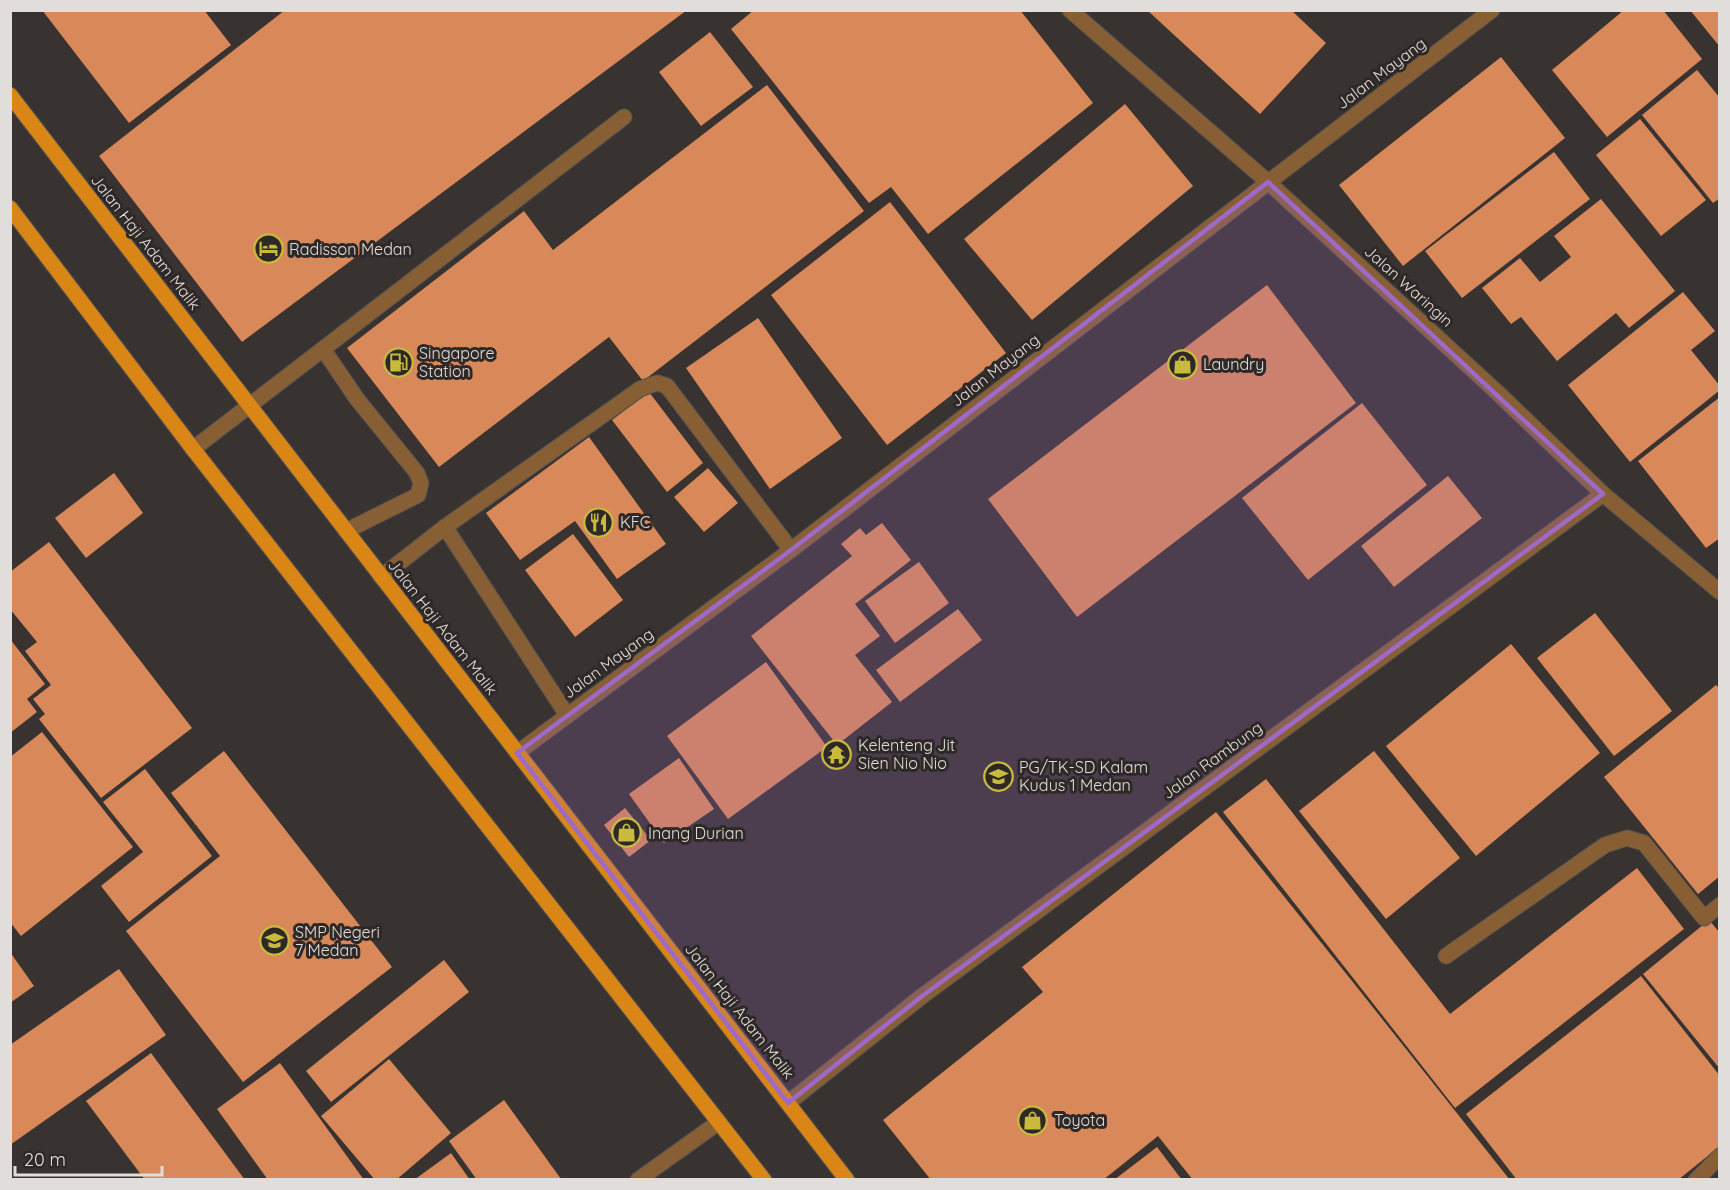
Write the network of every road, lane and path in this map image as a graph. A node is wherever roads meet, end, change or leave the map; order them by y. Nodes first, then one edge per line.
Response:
1 (1070, 10) edge
2 (1492, 10) edge
3 (10, 95) edge
4 (624, 117) dead end
5 (1268, 182) junction
6 (10, 208) edge
7 (323, 349) junction
8 (249, 405) junction
9 (193, 449) junction
10 (1603, 494) junction
11 (445, 527) junction
12 (346, 531) junction
13 (791, 550) junction
14 (381, 576) junction
15 (1716, 582) edge
16 (567, 716) junction
17 (517, 753) junction
18 (1719, 905) edge
19 (1446, 956) dead end
20 (788, 1103) junction
21 (719, 1122) junction
22 (1719, 1156) edge
23 (638, 1179) edge
24 (764, 1179) edge
25 (847, 1179) edge
26 (1696, 1179) edge

1 - 5 street, Jalan Waringin
2 - 5 street, Jalan Mayang
3 - 8 main road, Jalan Haji Adam Malik
4 - 7 street
5 - 10 street, Jalan Waringin
5 - 13 street, Jalan Mayang
6 - 9 main road
7 - 8 street
7 - 12 street
8 - 9 street
8 - 12 main road, Jalan Haji Adam Malik
9 - 21 main road
10 - 15 street, Jalan Waringin
10 - 20 street, Jalan Rambung
11 - 13 street
11 - 14 street
11 - 16 street
12 - 14 main road, Jalan Haji Adam Malik
13 - 16 street, Jalan Mayang
14 - 17 main road, Jalan Haji Adam Malik
16 - 17 street, Jalan Mayang
17 - 20 main road, Jalan Haji Adam Malik
18 - 19 street
20 - 25 main road, Jalan Haji Adam Malik
21 - 23 street
21 - 24 main road
22 - 26 street

